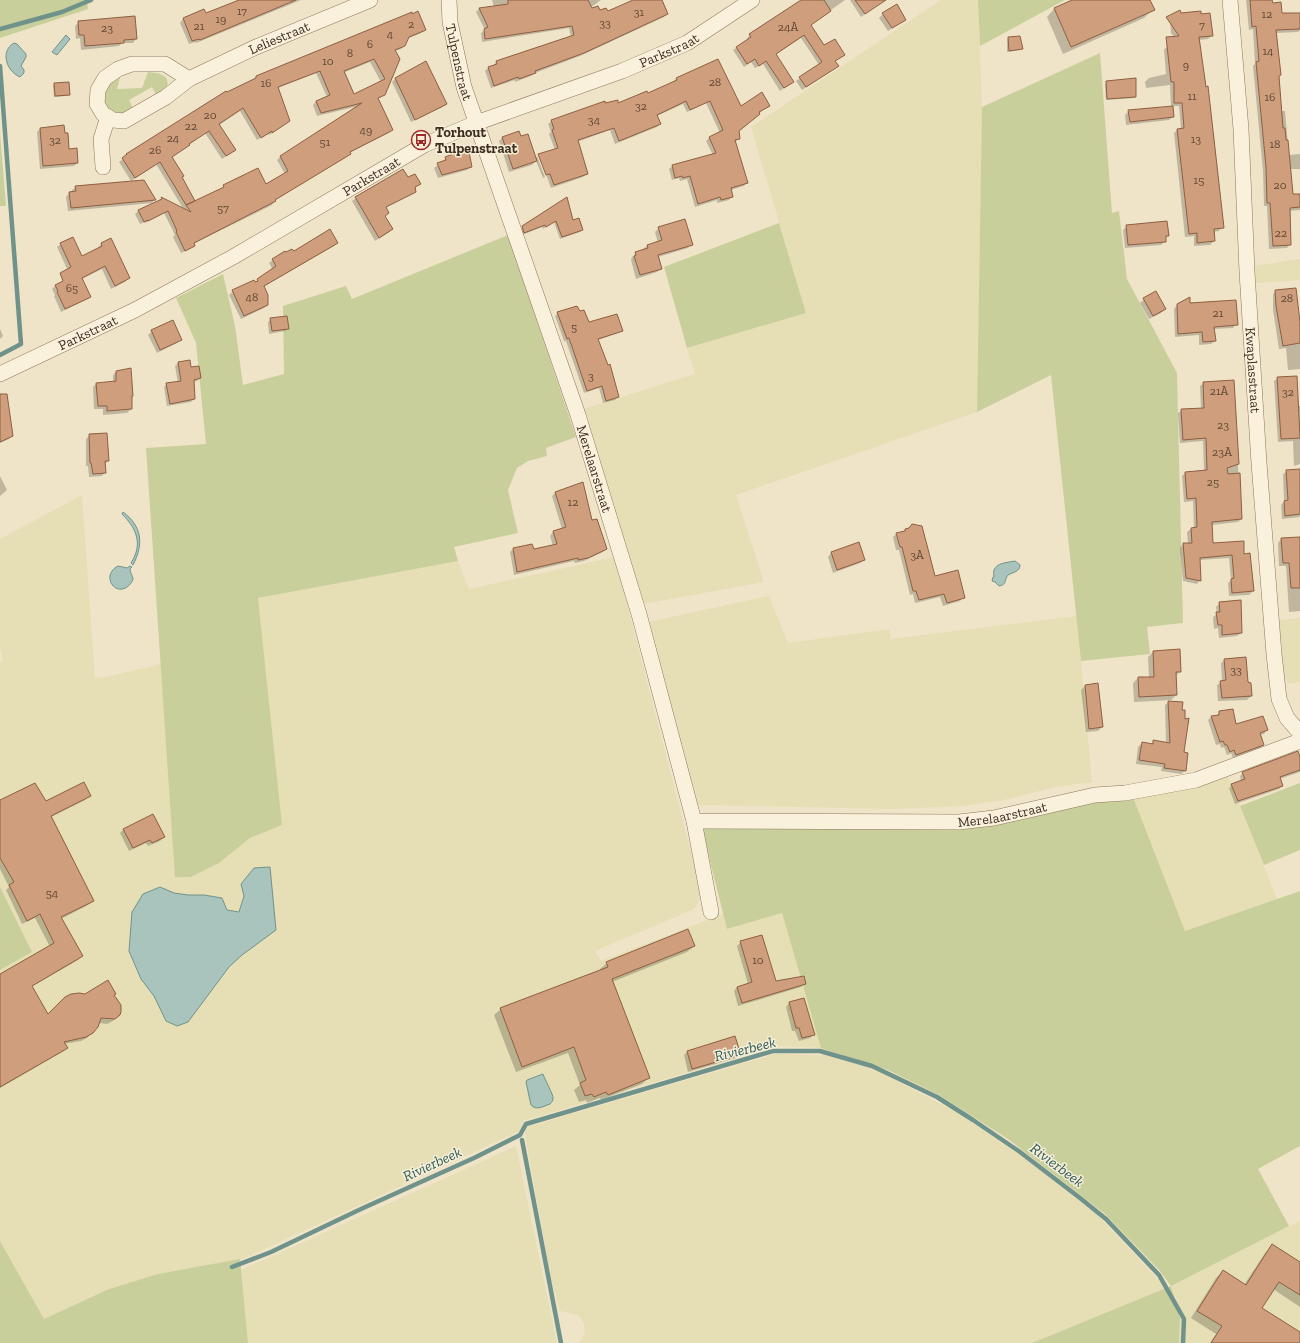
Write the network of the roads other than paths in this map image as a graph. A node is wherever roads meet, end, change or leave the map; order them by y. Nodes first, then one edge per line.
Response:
1 (370, 0) edge
2 (450, 0) edge
3 (752, 0) edge
4 (1230, 0) edge
5 (189, 79) junction
6 (108, 117) junction
7 (476, 123) junction
8 (103, 167) dead end
9 (0, 374) edge
10 (1300, 733) edge
11 (1300, 741) edge
12 (694, 820) junction
13 (711, 912) dead end

1 - 5 street, Leliestraat
2 - 7 street, Tulpenstraat
3 - 7 street, Parkstraat
4 - 10 street, Kwaplasstraat
5 - 6 street, Leliestraat
5 - 6 street
6 - 8 street
7 - 9 street, Parkstraat
7 - 12 street, Merelaarstraat
11 - 12 street, Merelaarstraat
12 - 13 street, Merelaarstraat

